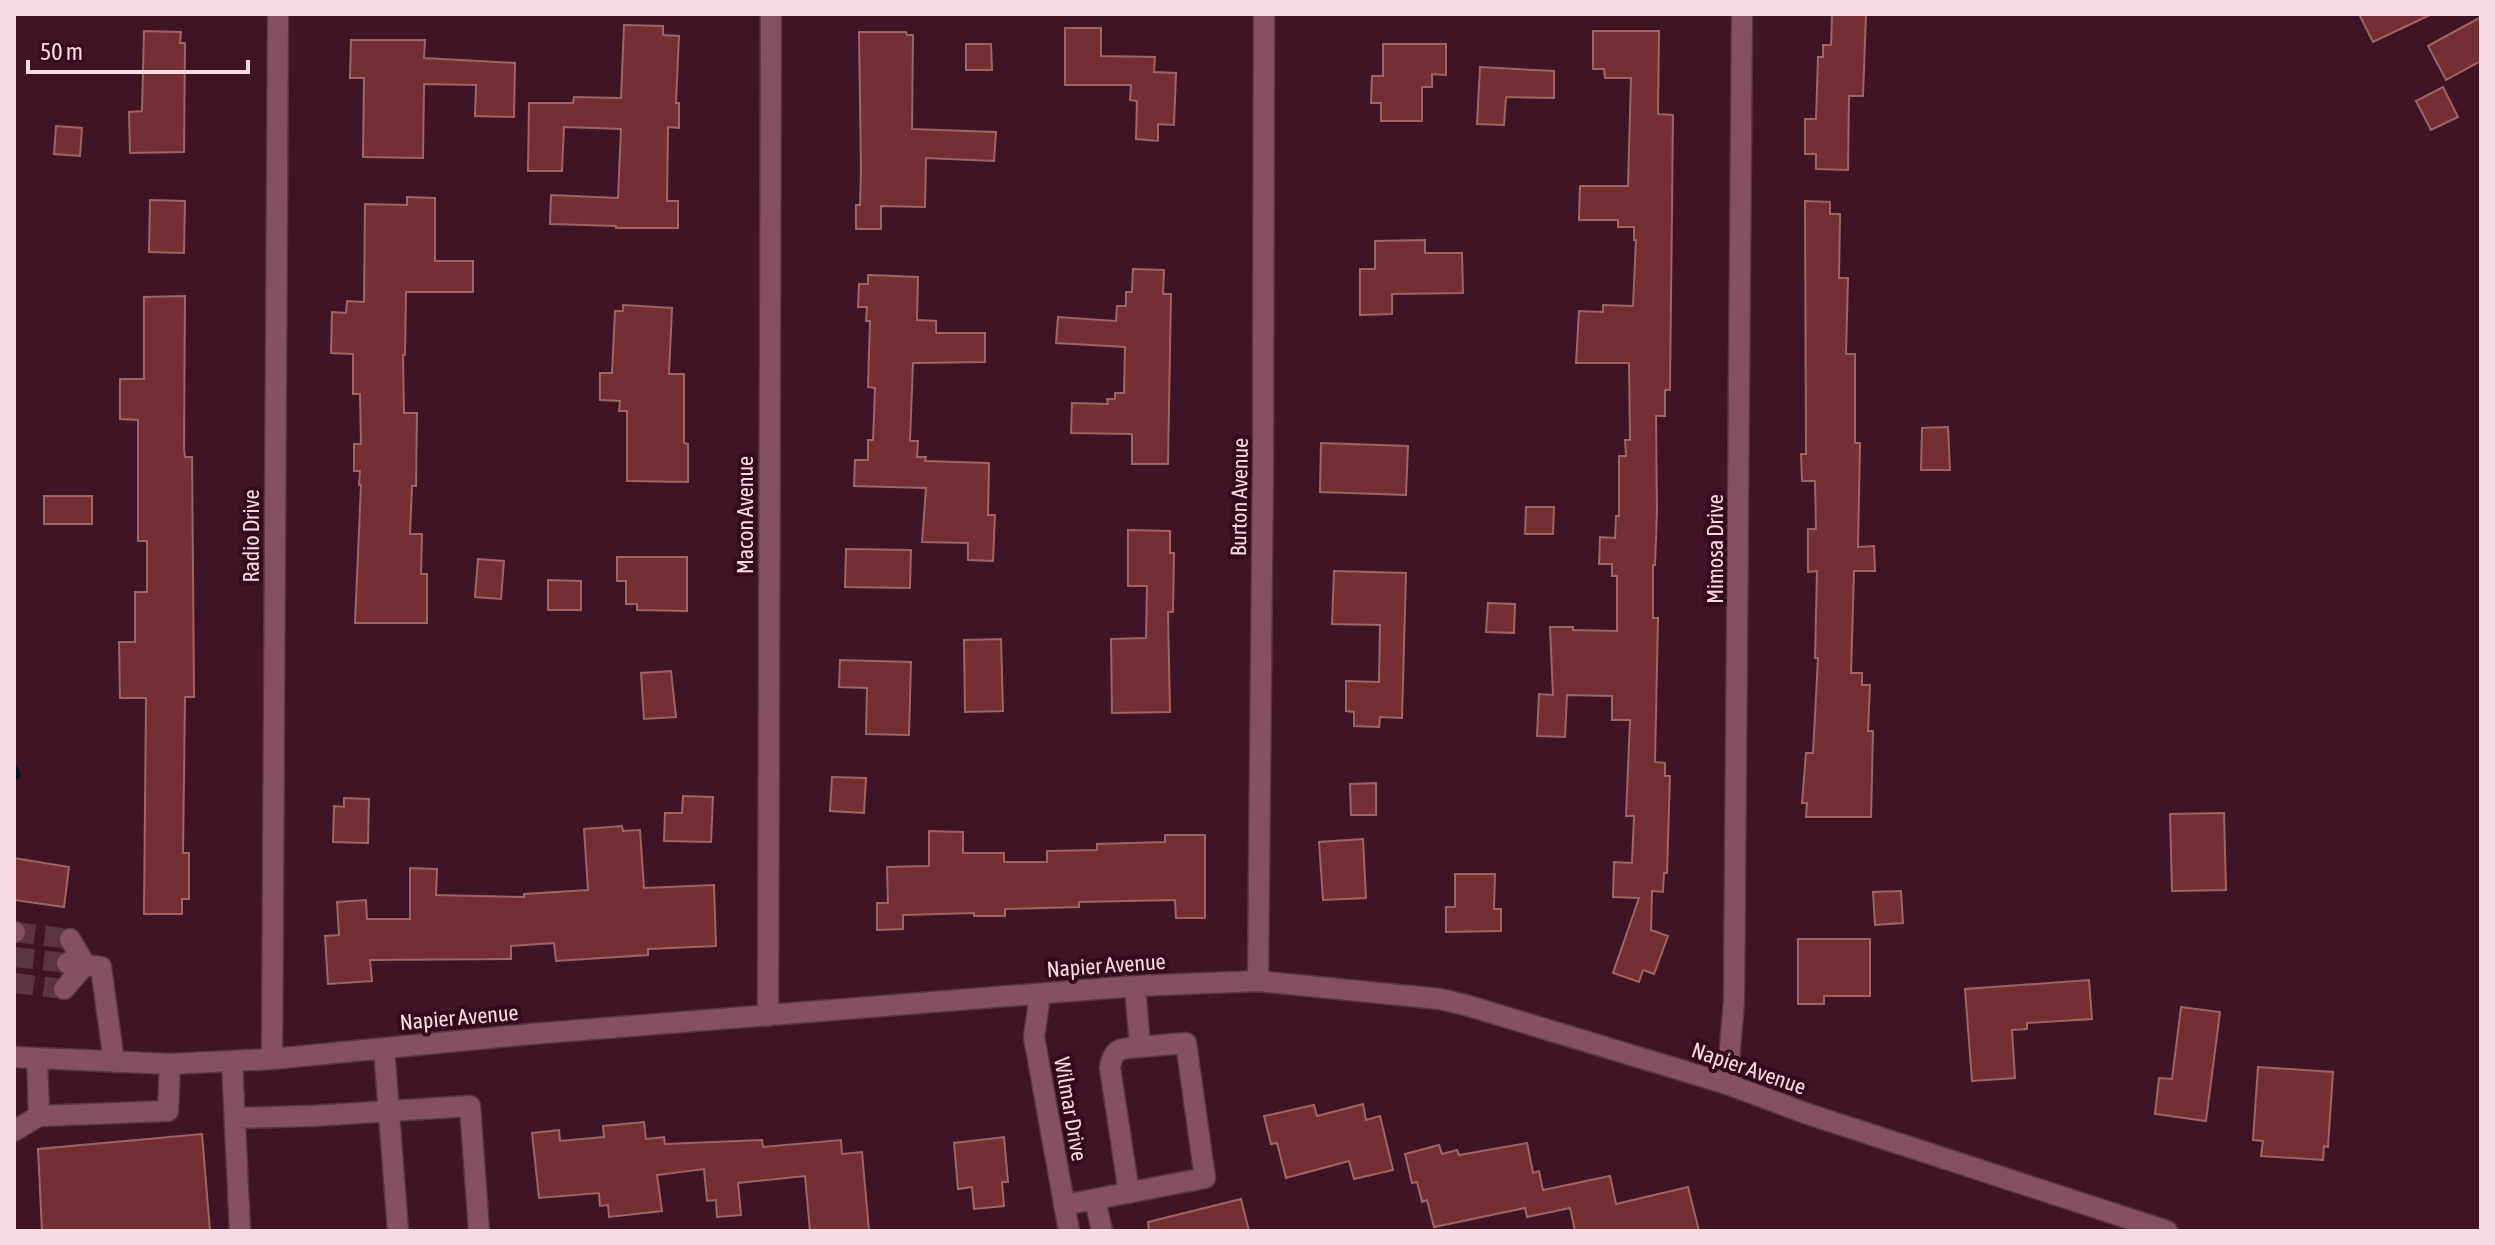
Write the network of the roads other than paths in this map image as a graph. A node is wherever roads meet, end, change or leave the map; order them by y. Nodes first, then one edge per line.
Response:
1 (278, 14) edge
2 (771, 14) edge
3 (1264, 14) edge
4 (1742, 14) edge
5 (70, 939) dead end
6 (76, 964) junction
7 (1258, 981) junction
8 (1135, 986) junction
9 (64, 989) dead end
10 (1040, 995) junction
11 (768, 1016) junction
12 (1140, 1047) junction
13 (384, 1048) junction
14 (14, 1057) edge
15 (37, 1058) junction
16 (272, 1059) junction
17 (232, 1061) junction
18 (114, 1062) junction
19 (170, 1064) junction
20 (1727, 1084) junction
21 (389, 1112) junction
22 (39, 1116) junction
23 (235, 1118) junction
24 (14, 1131) edge
25 (1129, 1193) junction
26 (1095, 1199) junction
27 (1064, 1205) junction
28 (240, 1231) edge
29 (398, 1231) edge
30 (479, 1231) edge
31 (1069, 1231) edge
32 (1102, 1231) edge
33 (2167, 1231) edge

1 - 16 street, Radio Drive
2 - 11 street, Macon Avenue
3 - 7 street, Burton Avenue
4 - 20 street, Mimosa Drive
5 - 6 street
6 - 9 street
6 - 18 street
7 - 8 street, Napier Avenue
7 - 20 street, Napier Avenue
8 - 10 street, Napier Avenue
8 - 12 street
10 - 11 street, Napier Avenue
10 - 27 street, Wilmar Drive
11 - 13 street, Napier Avenue
12 - 25 street
12 - 25 street
13 - 16 street, Napier Avenue
13 - 21 street
14 - 15 street, Napier Avenue
15 - 18 street, Napier Avenue
15 - 22 street
16 - 17 street, Napier Avenue
17 - 19 street, Napier Avenue
17 - 23 street
18 - 19 street, Napier Avenue
19 - 22 street
20 - 33 street, Napier Avenue
21 - 23 street
21 - 29 street
21 - 30 street
22 - 24 street
23 - 28 street
25 - 26 street
26 - 27 street
26 - 32 street
27 - 31 street, Wilmar Drive

